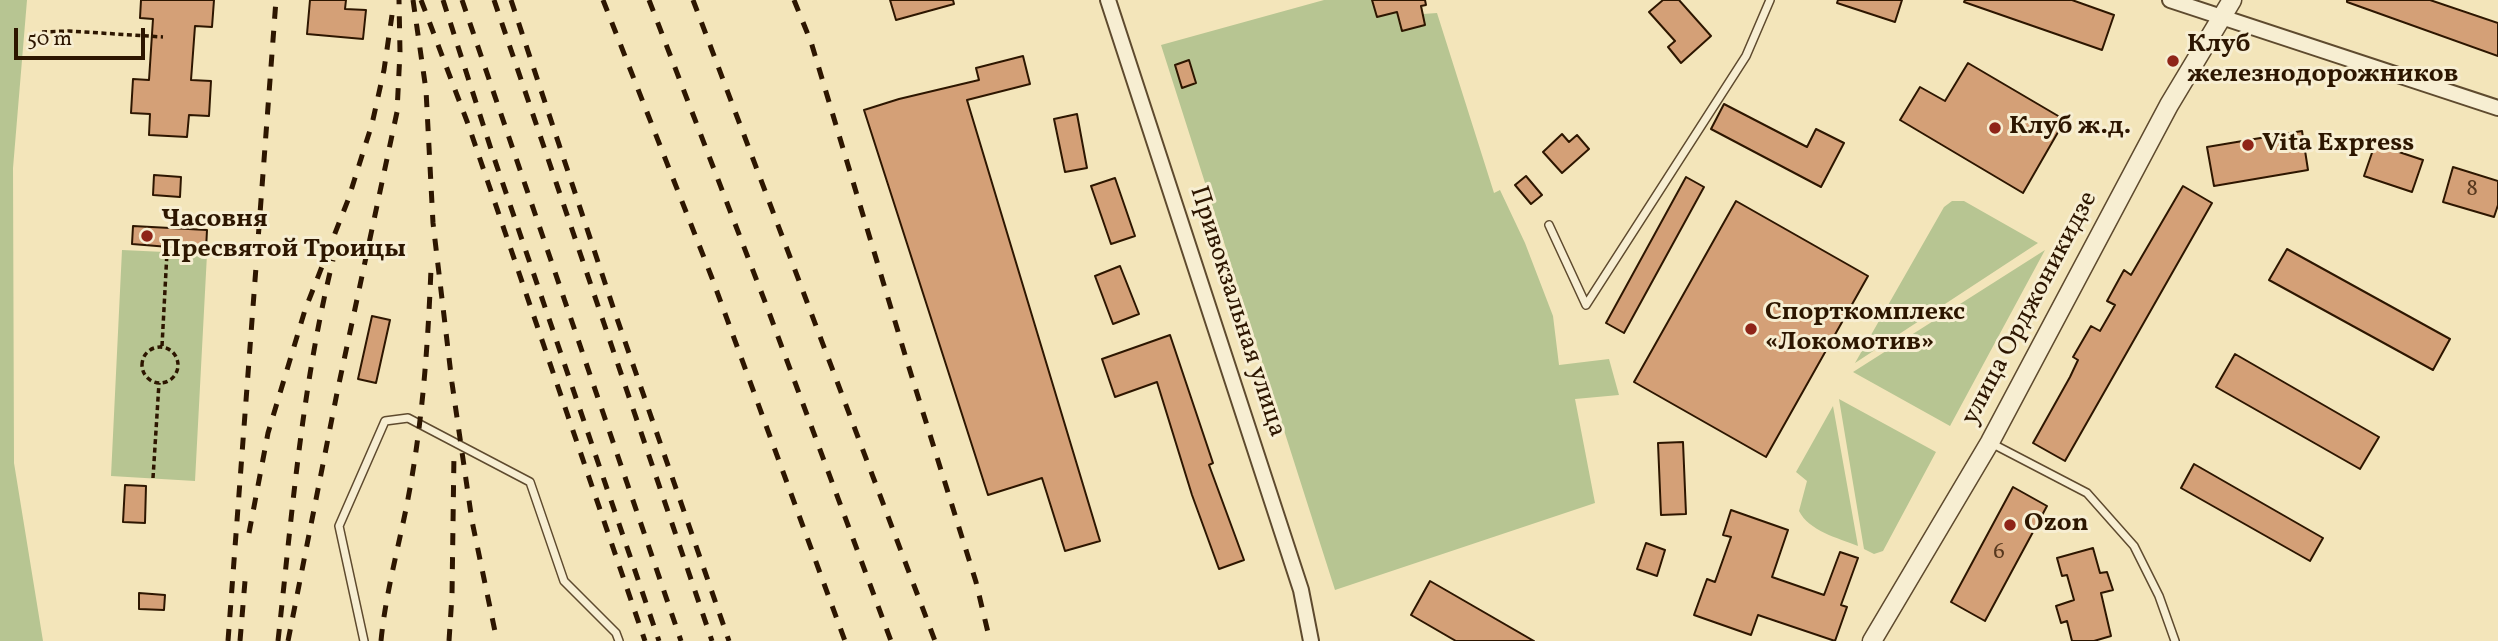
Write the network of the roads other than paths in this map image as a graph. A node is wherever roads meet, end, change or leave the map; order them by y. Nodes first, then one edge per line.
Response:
1 (1108, 0) edge
2 (1770, 0) edge
3 (2170, 0) edge
4 (2232, 0) edge
5 (2222, 17) junction
6 (2498, 108) edge
7 (1549, 225) dead end
8 (1990, 442) junction
9 (364, 641) edge
10 (619, 641) edge
11 (1311, 641) edge
12 (1872, 641) edge
13 (2175, 641) edge

1 - 11 street, Привокзальная улица
2 - 7 lane
3 - 5 street
4 - 5 street, улица Орджоникидзе
5 - 6 street
5 - 8 street, улица Орджоникидзе
8 - 12 street, улица Орджоникидзе
8 - 13 lane
9 - 10 lane

